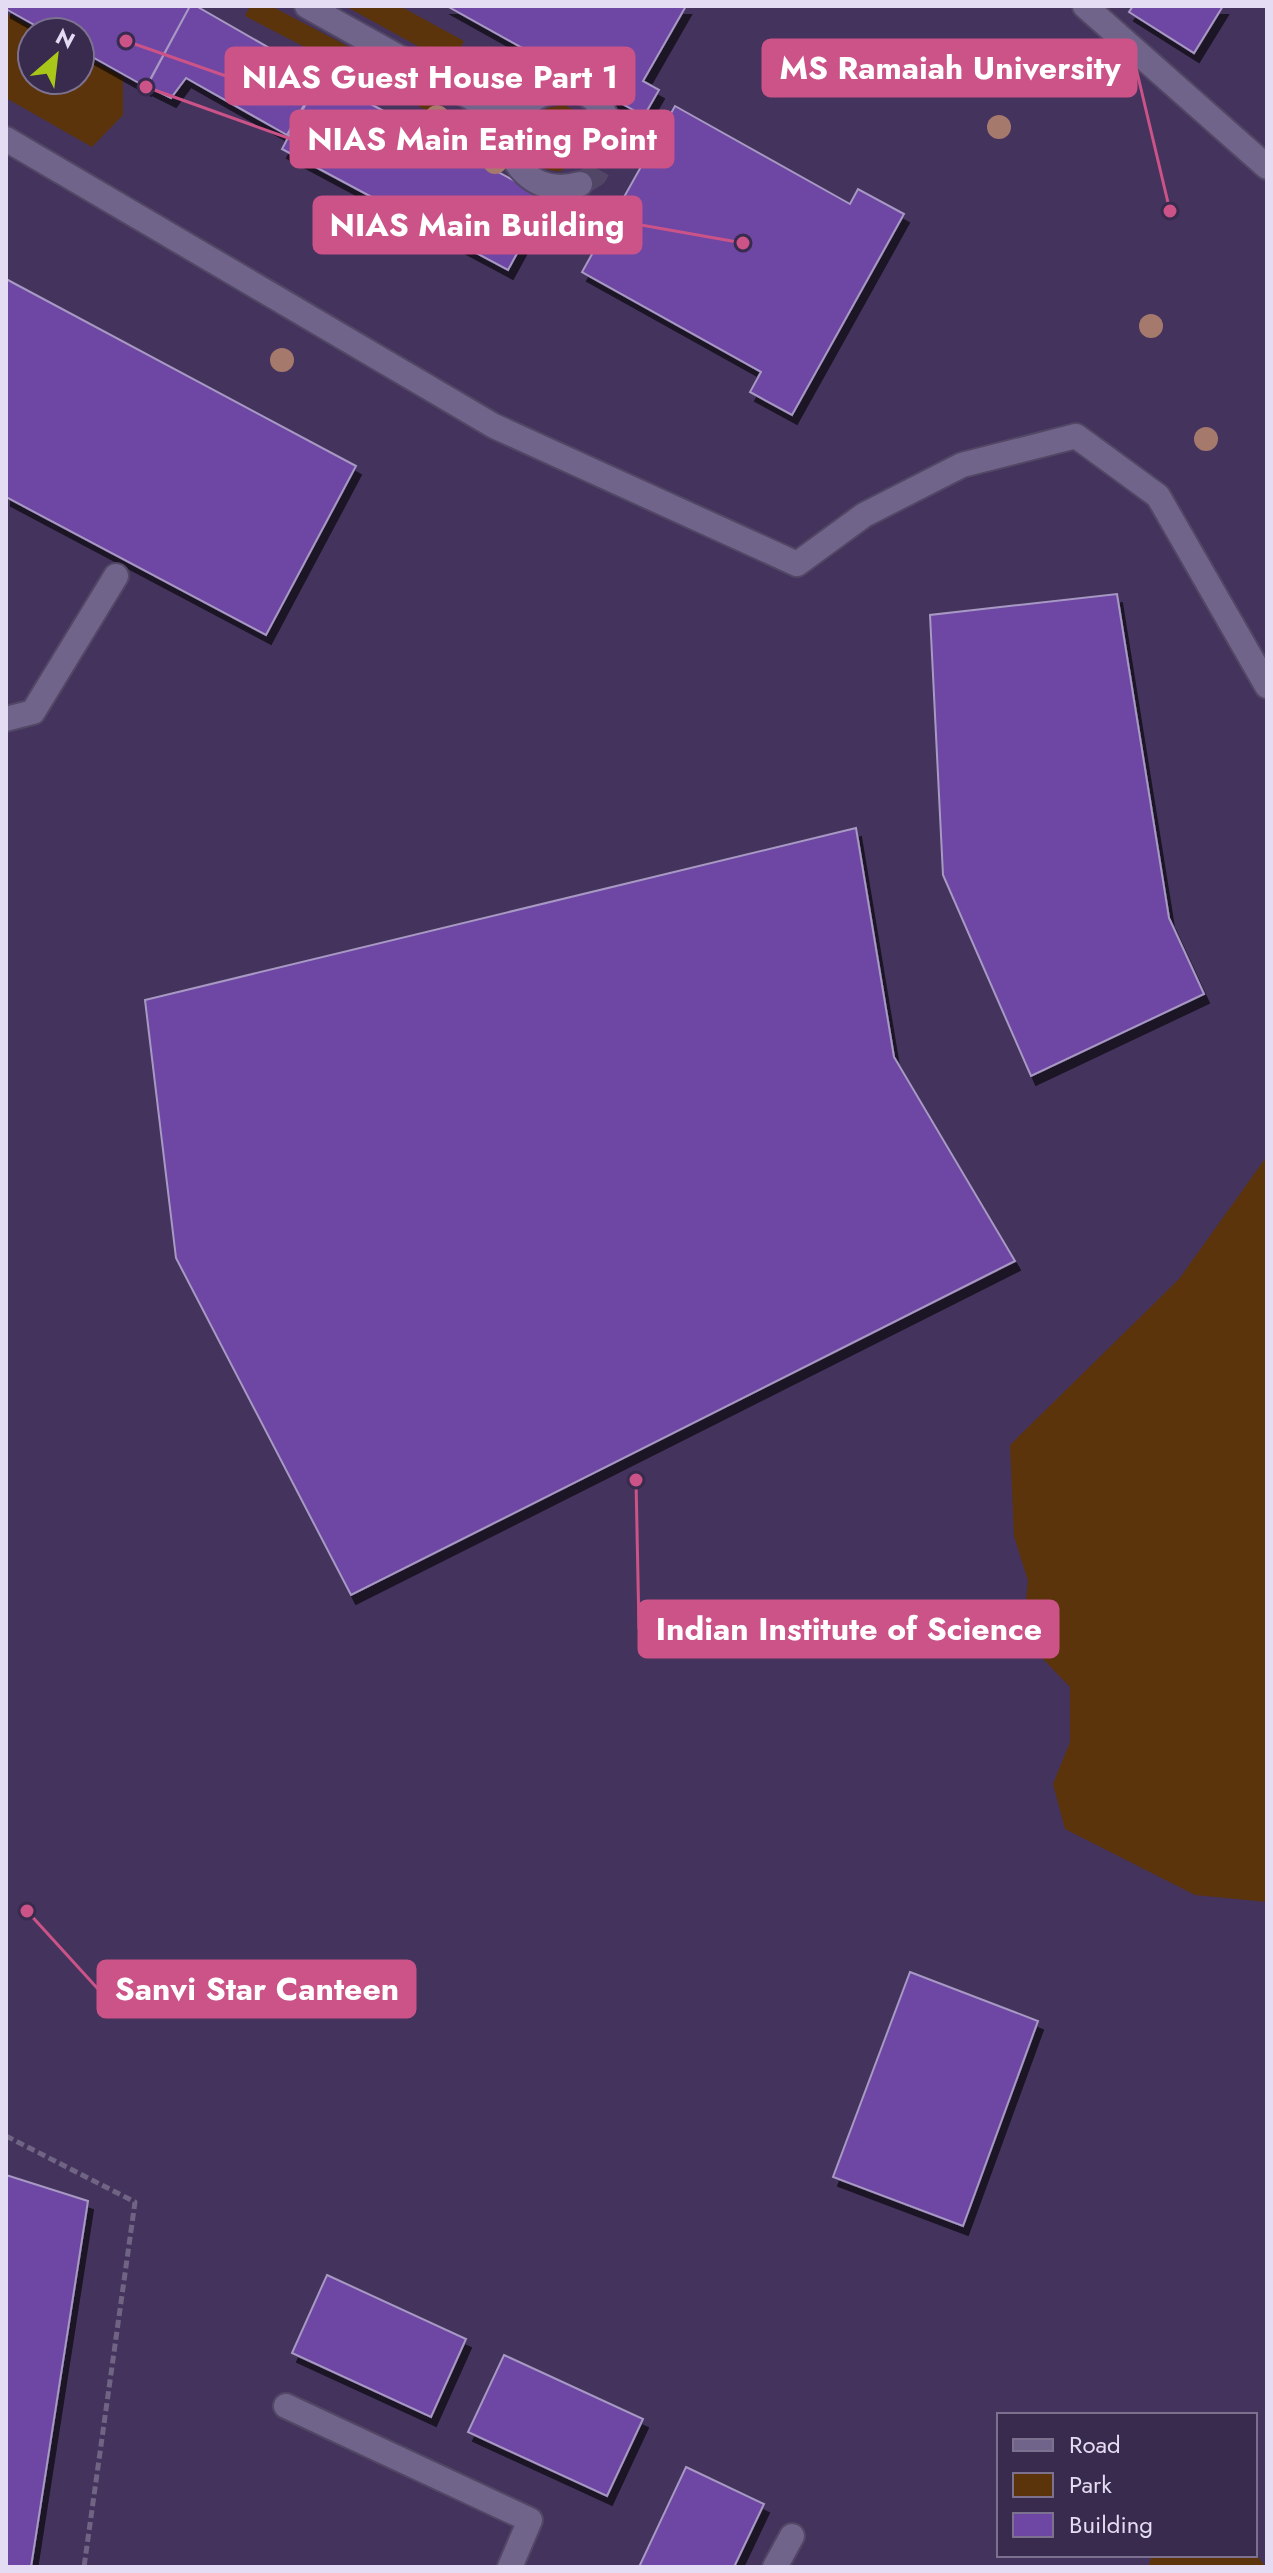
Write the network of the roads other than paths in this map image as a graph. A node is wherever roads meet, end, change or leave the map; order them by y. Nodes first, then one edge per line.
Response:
1 (307, 6) edge
2 (1085, 6) edge
3 (513, 121) junction
4 (6, 139) edge
5 (610, 147) dead end
6 (1267, 167) edge
7 (580, 184) dead end
8 (116, 576) dead end
9 (1267, 686) edge
10 (6, 719) edge
11 (286, 2406) dead end
12 (792, 2536) dead end
13 (510, 2567) edge
14 (775, 2567) edge

1 - 3 lane
2 - 6 lane
3 - 5 lane
3 - 7 lane
4 - 9 lane
8 - 10 lane
11 - 13 lane
12 - 14 lane

